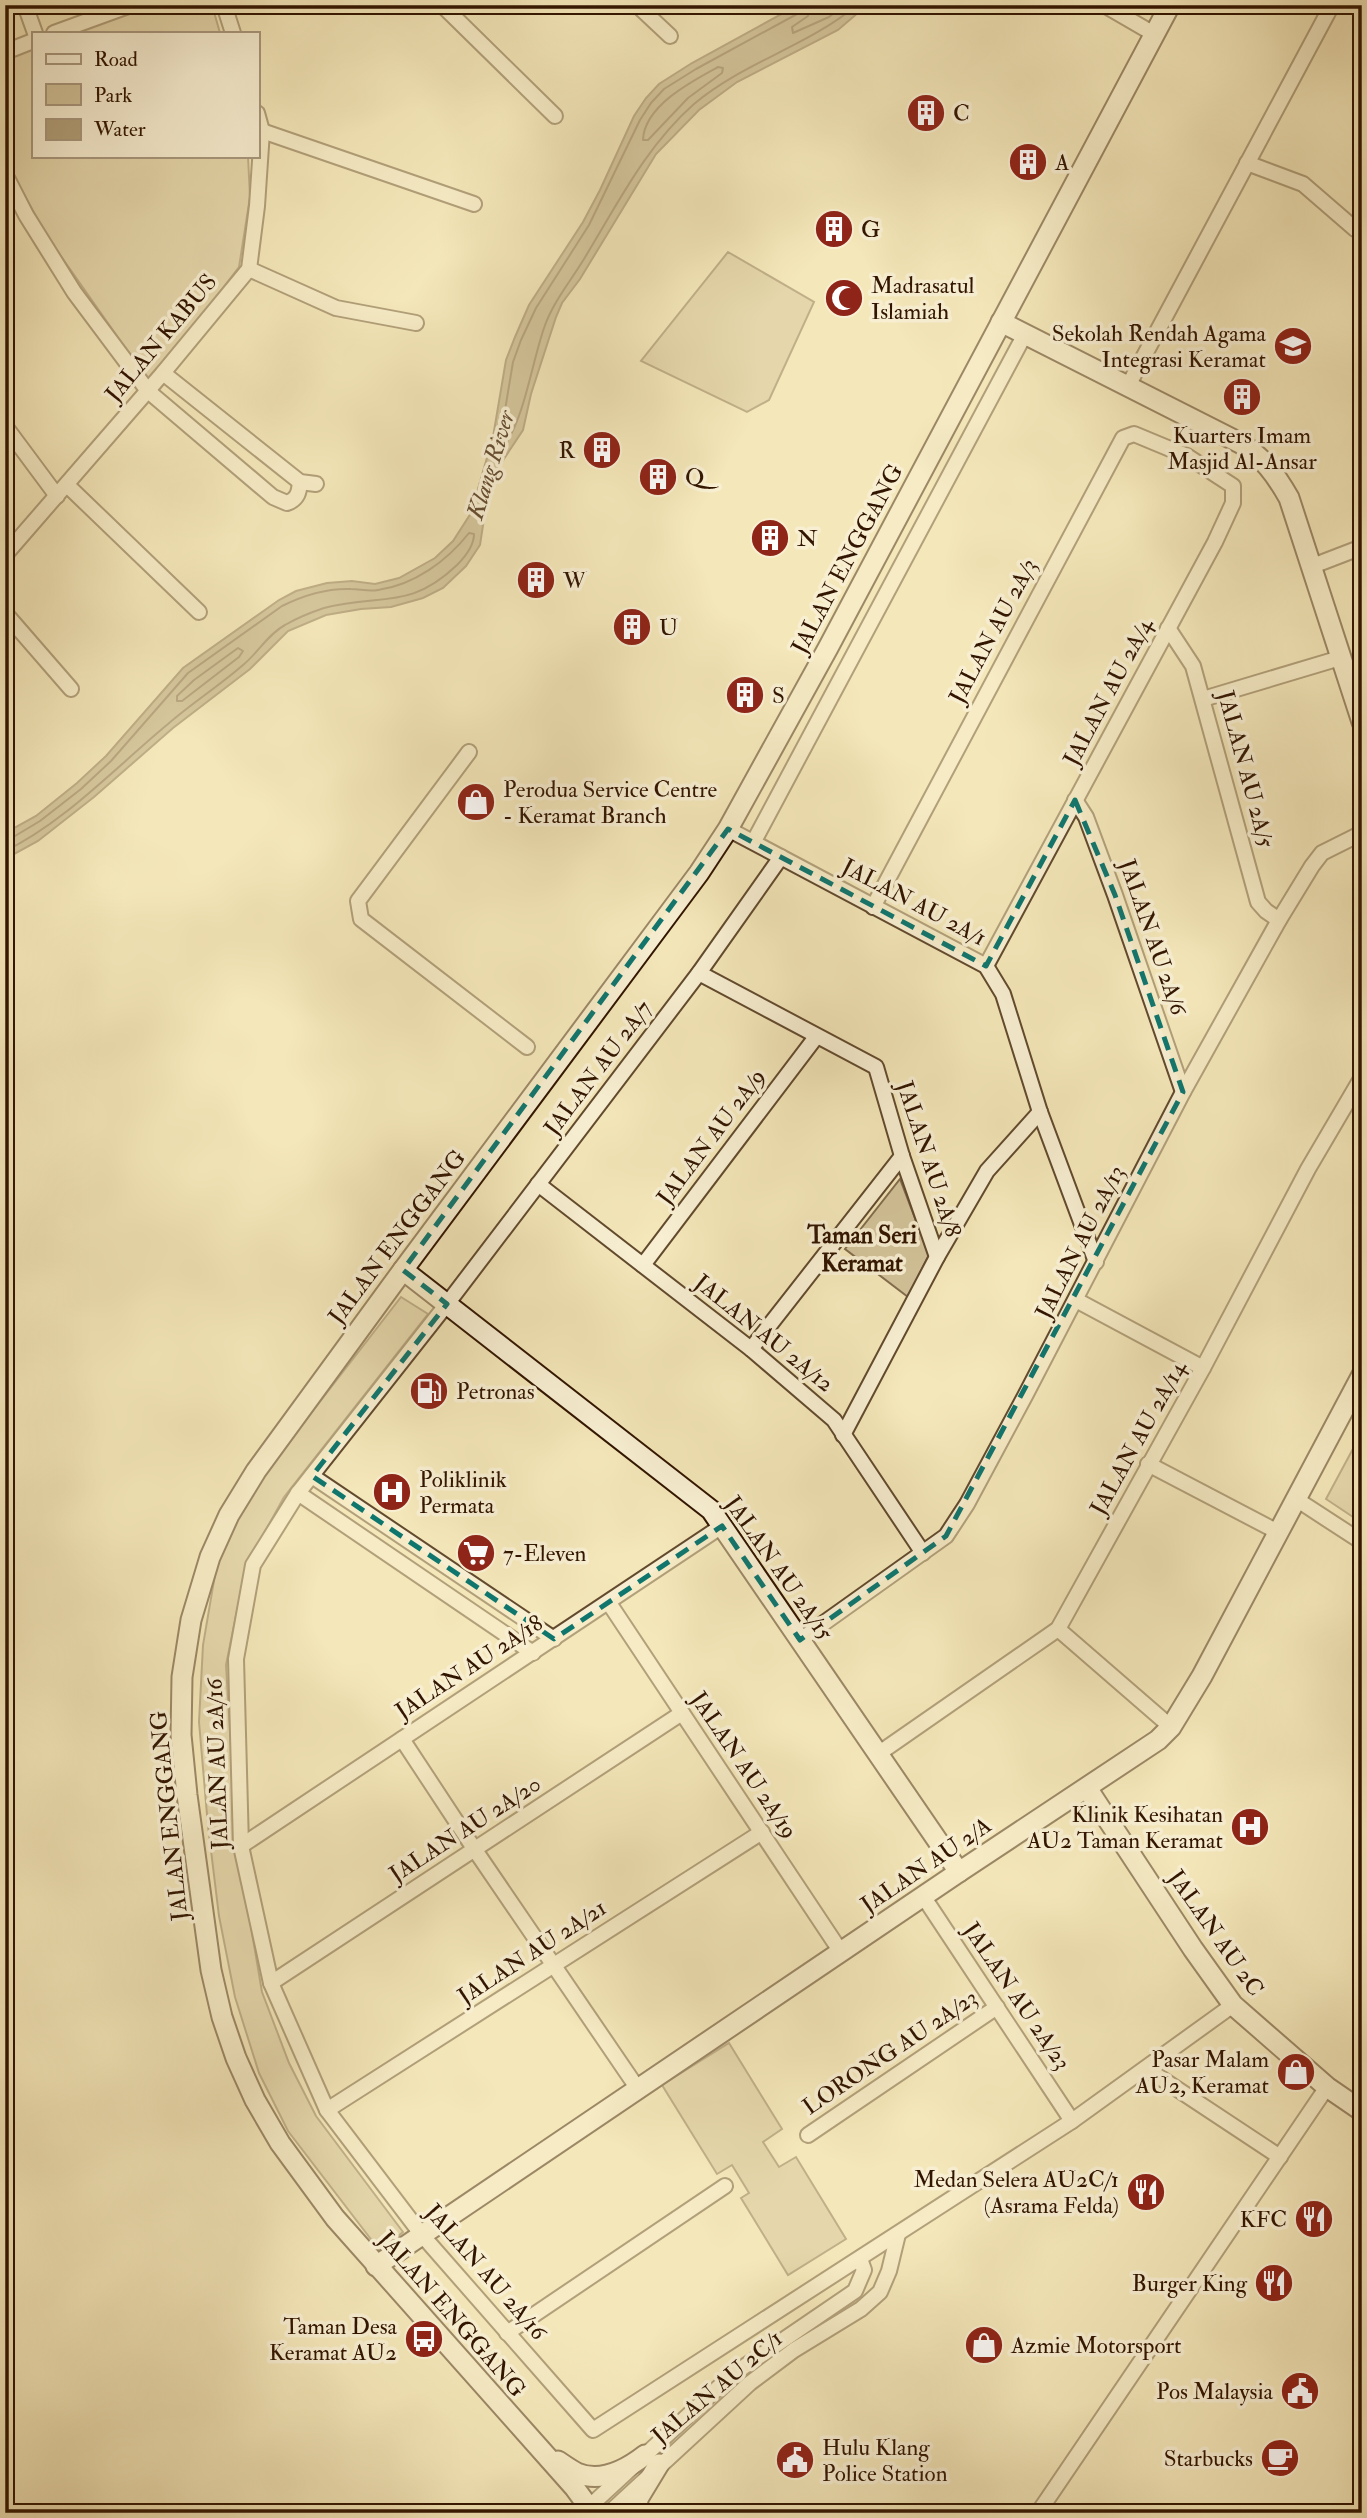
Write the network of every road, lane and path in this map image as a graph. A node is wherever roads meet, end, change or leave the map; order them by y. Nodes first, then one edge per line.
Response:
1 (25, 5) edge
2 (131, 5) edge
3 (224, 5) edge
4 (442, 5) edge
5 (637, 5) edge
6 (1104, 5) edge
7 (1170, 5) edge
8 (1332, 5) edge
9 (35, 32) edge
10 (57, 32) edge
11 (233, 32) edge
12 (1154, 34) junction
13 (670, 36) dead end
14 (32, 41) edge
15 (5, 52) edge
16 (555, 116) dead end
17 (259, 120) edge
18 (262, 131) junction
19 (1247, 163) junction
20 (5, 174) edge
21 (474, 204) dead end
22 (1362, 232) edge
23 (248, 269) junction
24 (1001, 322) junction
25 (416, 323) dead end
26 (1025, 334) junction
27 (163, 373) junction
28 (1128, 386) junction
29 (148, 391) junction
30 (5, 426) edge
31 (1187, 456) joint
32 (300, 482) junction
33 (316, 484) dead end
34 (62, 491) junction
35 (1362, 547) edge
36 (5, 555) edge
37 (1310, 566) junction
38 (199, 612) dead end
39 (5, 613) edge
40 (1168, 628) junction
41 (1340, 658) junction
42 (71, 689) dead end
43 (1357, 690) edge
44 (1203, 699) junction
45 (1362, 722) edge
46 (469, 752) dead end
47 (1075, 800) junction
48 (728, 829) junction
49 (1362, 833) edge
50 (754, 841) junction
51 (781, 857) junction
52 (873, 907) junction
53 (1279, 920) junction
54 (986, 966) junction
55 (699, 973) junction
56 (816, 1037) junction
57 (527, 1047) dead end
58 (1362, 1077) edge
59 (1183, 1092) junction
60 (1040, 1112) junction
61 (902, 1156) junction
62 (538, 1184) junction
63 (937, 1257) junction
64 (1096, 1262) junction
65 (643, 1265) junction
66 (403, 1270) junction
67 (1076, 1300) junction
68 (447, 1304) junction
69 (751, 1349) junction
70 (1203, 1368) junction
71 (1362, 1376) edge
72 (843, 1435) junction
73 (1148, 1464) junction
74 (312, 1476) junction
75 (298, 1493) junction
76 (1296, 1499) junction
77 (722, 1526) junction
78 (1278, 1532) junction
79 (1362, 1542) edge
80 (923, 1553) junction
81 (609, 1603) junction
82 (1058, 1629) junction
83 (554, 1639) junction
84 (800, 1640) junction
85 (533, 1653) junction
86 (682, 1713) junction
87 (1171, 1727) junction
88 (402, 1739) junction
89 (878, 1754) junction
90 (1087, 1788) junction
91 (762, 1832) junction
92 (241, 1846) junction
93 (475, 1850) junction
94 (959, 1872) junction
95 (923, 1896) junction
96 (841, 1952) junction
97 (554, 1965) junction
98 (271, 1983) junction
99 (1233, 2005) junction
100 (997, 2007) junction
101 (1147, 2069) junction
102 (1327, 2087) junction
103 (638, 2089) junction
104 (327, 2110) junction
105 (1362, 2111) edge
106 (1072, 2121) junction
107 (808, 2135) dead end
108 (1280, 2157) junction
109 (725, 2186) dead end
110 (898, 2234) junction
111 (422, 2235) junction
112 (860, 2259) junction
113 (376, 2266) junction
114 (507, 2333) junction
115 (593, 2430) joint
116 (537, 2447) junction
117 (652, 2460) junction
118 (591, 2510) edge
119 (609, 2513) edge
120 (634, 2513) edge
121 (1038, 2513) edge

1 - 9 street
2 - 10 street
3 - 11 street
4 - 16 street
5 - 13 street
6 - 12 street
7 - 12 street, JALAN ENGGANG
8 - 19 street
12 - 24 street, JALAN ENGGANG
14 - 15 street
17 - 18 street, JALAN KABUS
18 - 21 street
18 - 23 street, JALAN KABUS
19 - 22 street
19 - 28 street
20 - 29 street
23 - 25 street
23 - 27 street, JALAN KABUS
24 - 26 street
24 - 48 street, JALAN ENGGANG
26 - 28 street
26 - 50 street
27 - 29 street, JALAN KABUS
27 - 32 street
28 - 37 street
29 - 32 street
29 - 34 street, JALAN KABUS
30 - 34 street
31 - 40 street, JALAN AU 2A/4
31 - 52 street, JALAN AU 2A/3
32 - 33 street
34 - 36 street, JALAN KABUS
34 - 38 street
35 - 37 street
37 - 41 street
39 - 42 street
40 - 44 street, JALAN AU 2A/5
40 - 47 street, JALAN AU 2A/4
41 - 43 street
41 - 44 street
43 - 45 street
44 - 53 street, JALAN AU 2A/5
46 - 57 street
47 - 54 street, JALAN AU 2A/4
47 - 59 street, JALAN AU 2A/6
48 - 50 street, JALAN AU 2A/1
48 - 66 street, JALAN ENGGANG
49 - 53 street, JALAN AU 2A/13
50 - 51 street, JALAN AU 2A/1
51 - 52 street, JALAN AU 2A/1
51 - 55 street, JALAN AU 2A/7
52 - 54 street, JALAN AU 2A/1
53 - 59 street, JALAN AU 2A/13
54 - 60 street, JALAN AU 2A/1
55 - 56 street, JALAN AU 2A/8
55 - 62 street, JALAN AU 2A/7
56 - 61 street, JALAN AU 2A/8
56 - 65 street, JALAN AU 2A/9
58 - 70 street, JALAN AU 2A/14
59 - 64 street, JALAN AU 2A/13
60 - 63 street
60 - 64 street, JALAN AU 2A/1
61 - 63 street, JALAN AU 2A/8
61 - 69 street
62 - 65 street, JALAN AU 2A/12
62 - 68 street, JALAN AU 2A/7
63 - 72 street
64 - 67 street, JALAN AU 2A/13
65 - 69 street, JALAN AU 2A/12
66 - 68 street, JALAN AU 2A/15
66 - 113 street, JALAN ENGGANG
67 - 70 street
67 - 80 street, JALAN AU 2A/13
68 - 74 street, JALAN AU 2A/16
68 - 77 street, JALAN AU 2A/15
69 - 72 street, JALAN AU 2A/12
70 - 73 street, JALAN AU 2A/14
71 - 76 street, JALAN AU 2/A
72 - 80 street, JALAN AU 2A/12
73 - 78 street
73 - 82 street, JALAN AU 2A/14
74 - 75 street, JALAN AU 2A/16
74 - 83 street
75 - 85 street
75 - 92 street, JALAN AU 2A/16
76 - 78 street, JALAN AU 2/A
76 - 79 street
77 - 81 street, JALAN AU 2A/18
77 - 84 street, JALAN AU 2A/15
78 - 87 street, JALAN AU 2/A
80 - 84 street, JALAN AU 2A/13
81 - 83 street, JALAN AU 2A/18
81 - 86 street, JALAN AU 2A/19
82 - 87 street
82 - 89 street, JALAN AU 2A/14
83 - 85 street, JALAN AU 2A/18
84 - 89 street, JALAN AU 2A/15
85 - 88 street, JALAN AU 2A/18
86 - 91 street, JALAN AU 2A/19
86 - 93 street, JALAN AU 2A/20
87 - 90 street, JALAN AU 2/A
88 - 92 street, JALAN AU 2A/18
88 - 93 street
89 - 94 street, JALAN AU 2A/15
90 - 94 street, JALAN AU 2/A
90 - 99 street, JALAN AU 2C
91 - 96 street, JALAN AU 2A/19
91 - 97 street, JALAN AU 2A/21
92 - 98 street, JALAN AU 2A/16
93 - 97 street
93 - 98 street, JALAN AU 2A/20
94 - 95 street, JALAN AU 2/A
95 - 96 street, JALAN AU 2/A
95 - 100 street, JALAN AU 2A/23
96 - 103 street, JALAN AU 2/A
97 - 103 street
97 - 104 street, JALAN AU 2A/21
98 - 104 street, JALAN AU 2A/16
99 - 101 street, JALAN AU 2C/1
99 - 102 street, JALAN AU 2C
100 - 106 street, JALAN AU 2A/23
100 - 107 street, LORONG AU 2A/23
101 - 106 street, JALAN AU 2C/1
101 - 108 street
102 - 105 street, JALAN AU 2C
102 - 108 street
103 - 111 street, JALAN AU 2/A
104 - 111 street, JALAN AU 2A/16
106 - 110 street, JALAN AU 2C/1
108 - 121 street
109 - 114 street
110 - 112 street, JALAN AU 2C/1
110 - 117 street, JALAN AU 2C/1
111 - 113 street, JALAN AU 2/A
111 - 114 street, JALAN AU 2A/16
112 - 115 street, JALAN AU 2C/1
112 - 117 street, JALAN AU 2C/1
113 - 116 street, JALAN ENGGANG
114 - 115 street, JALAN AU 2A/16
116 - 117 street
116 - 118 street, JALAN ENGGANG
117 - 118 street, JALAN AU 2C/1
117 - 119 street, JALAN AU 2C/1
117 - 120 street

